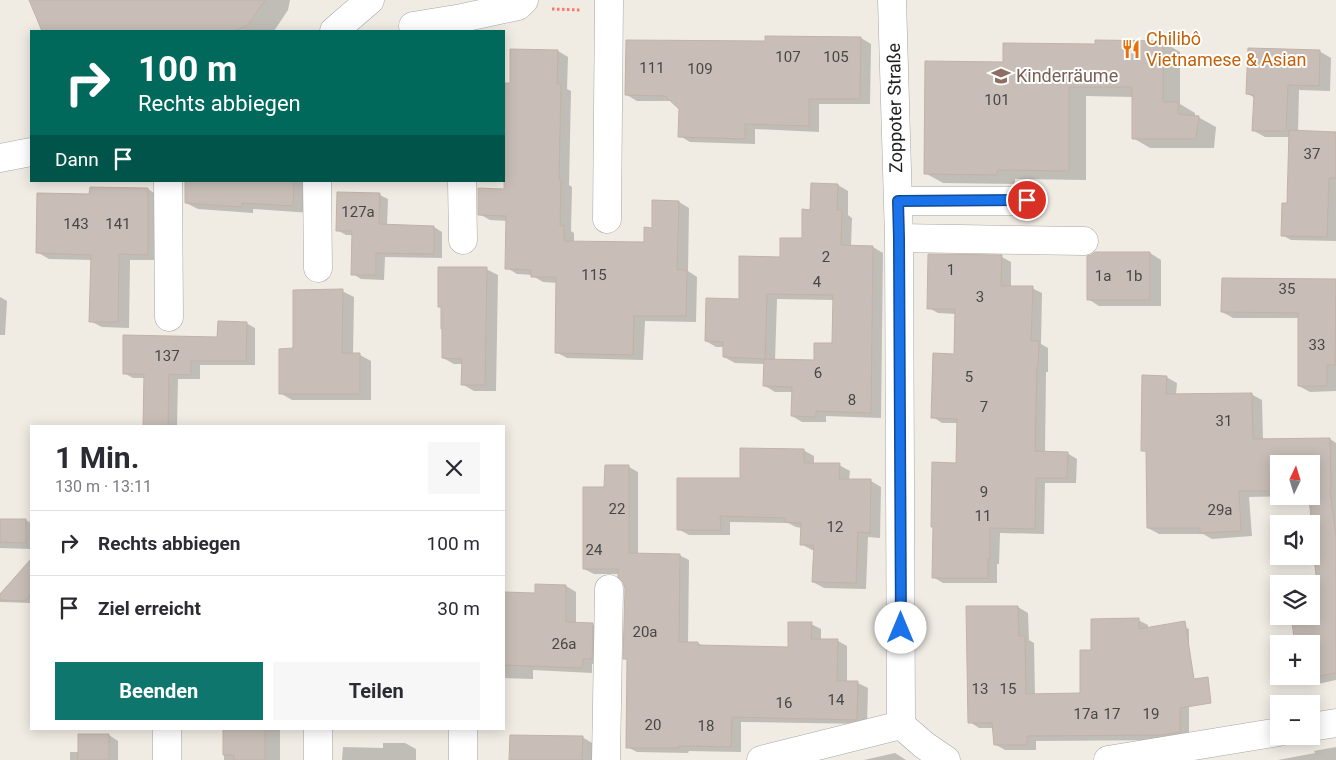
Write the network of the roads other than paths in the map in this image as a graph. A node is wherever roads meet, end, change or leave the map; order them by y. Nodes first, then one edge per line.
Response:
1 (370, 0) edge
2 (524, 0) edge
3 (609, 0) edge
4 (892, 0) edge
5 (462, 25) edge
6 (413, 26) dead end
7 (335, 30) edge
8 (30, 152) edge
9 (0, 158) edge
10 (168, 182) edge
11 (317, 182) edge
12 (462, 182) edge
13 (1027, 200) dead end
14 (898, 201) junction
15 (608, 219) dead end
16 (899, 238) junction
17 (463, 240) dead end
18 (1084, 241) dead end
19 (318, 268) dead end
20 (169, 317) dead end
21 (609, 589) dead end
22 (1336, 723) edge
23 (901, 725) junction
24 (1320, 726) edge
25 (167, 730) edge
26 (318, 730) edge
27 (463, 730) edge
28 (1270, 733) edge
29 (167, 760) edge
30 (318, 760) edge
31 (464, 760) edge
32 (606, 760) edge
33 (761, 760) edge
34 (946, 760) edge
35 (1108, 760) edge

1 - 7 street
2 - 5 street
3 - 15 street
4 - 14 street, Zoppoter Straße
5 - 6 street
8 - 9 street
10 - 20 street
11 - 19 street
12 - 17 street
13 - 14 street
14 - 16 street, Zoppoter Straße
16 - 18 street
16 - 23 street, Zoppoter Straße
21 - 32 street
22 - 24 street
23 - 33 street
23 - 34 street
25 - 29 street
26 - 30 street
27 - 31 street
28 - 35 street

